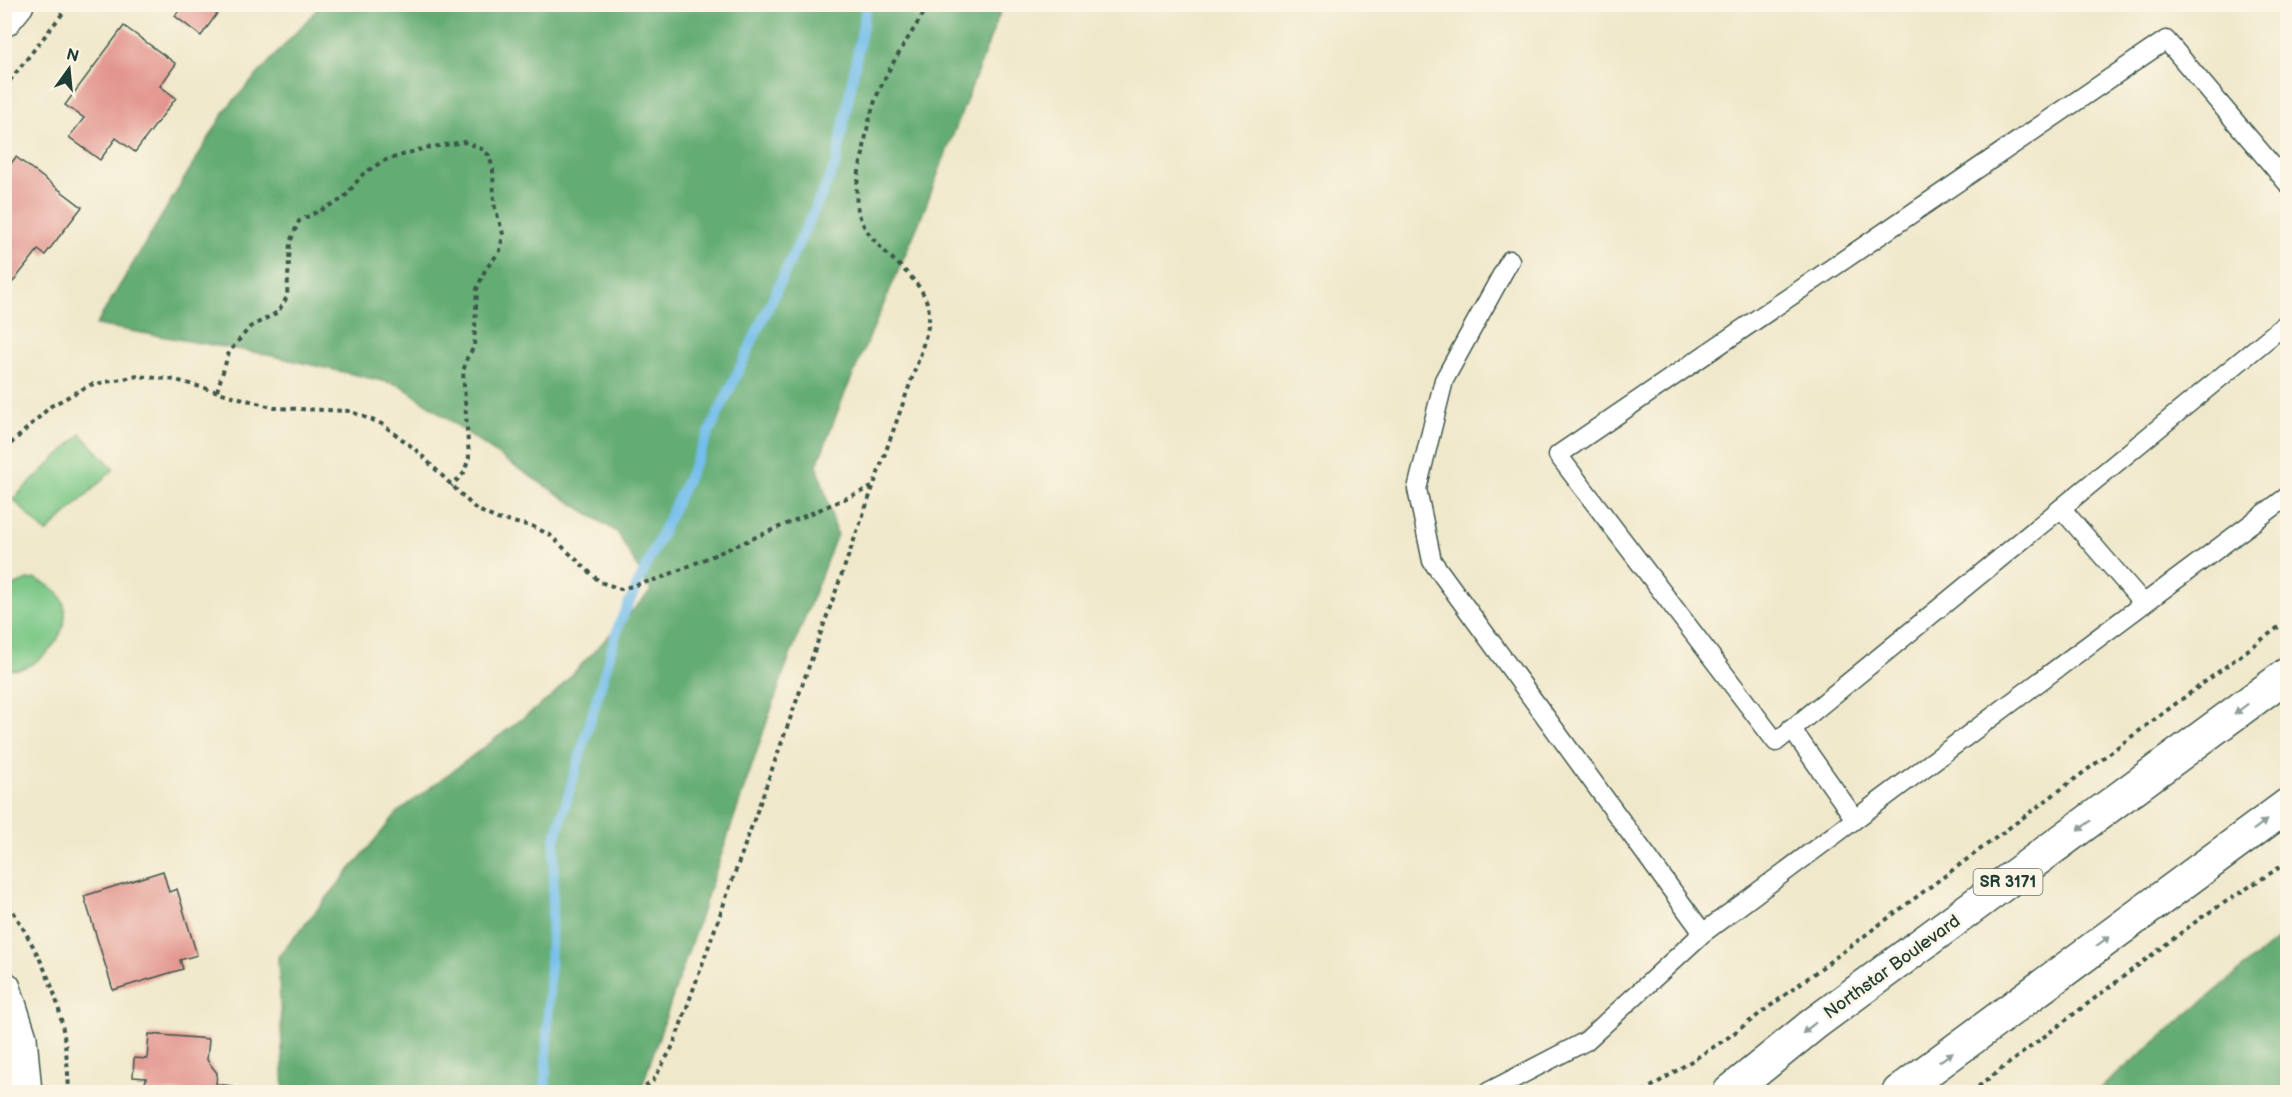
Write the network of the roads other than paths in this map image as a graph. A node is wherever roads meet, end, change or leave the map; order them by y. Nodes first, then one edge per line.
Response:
1 (17, 4) edge
2 (4, 20) edge
3 (2288, 184) edge
4 (1510, 260) dead end
5 (2288, 322) edge
6 (2288, 496) edge
7 (2061, 508) junction
8 (2144, 604) junction
9 (2288, 674) edge
10 (1791, 729) junction
11 (2288, 805) edge
12 (1855, 819) junction
13 (1703, 933) junction
14 (4, 988) edge
15 (25, 1092) edge
16 (1488, 1092) edge
17 (1730, 1092) edge
18 (1899, 1092) edge

1 - 2 main road
3 - 10 lane
4 - 13 lane
5 - 7 lane
6 - 8 lane
7 - 8 lane
7 - 10 lane
8 - 12 lane
9 -> 17 main road, Northstar Boulevard / SR 3171
10 - 12 lane
18 -> 11 main road
12 - 13 lane
13 - 16 lane
14 - 15 main road

